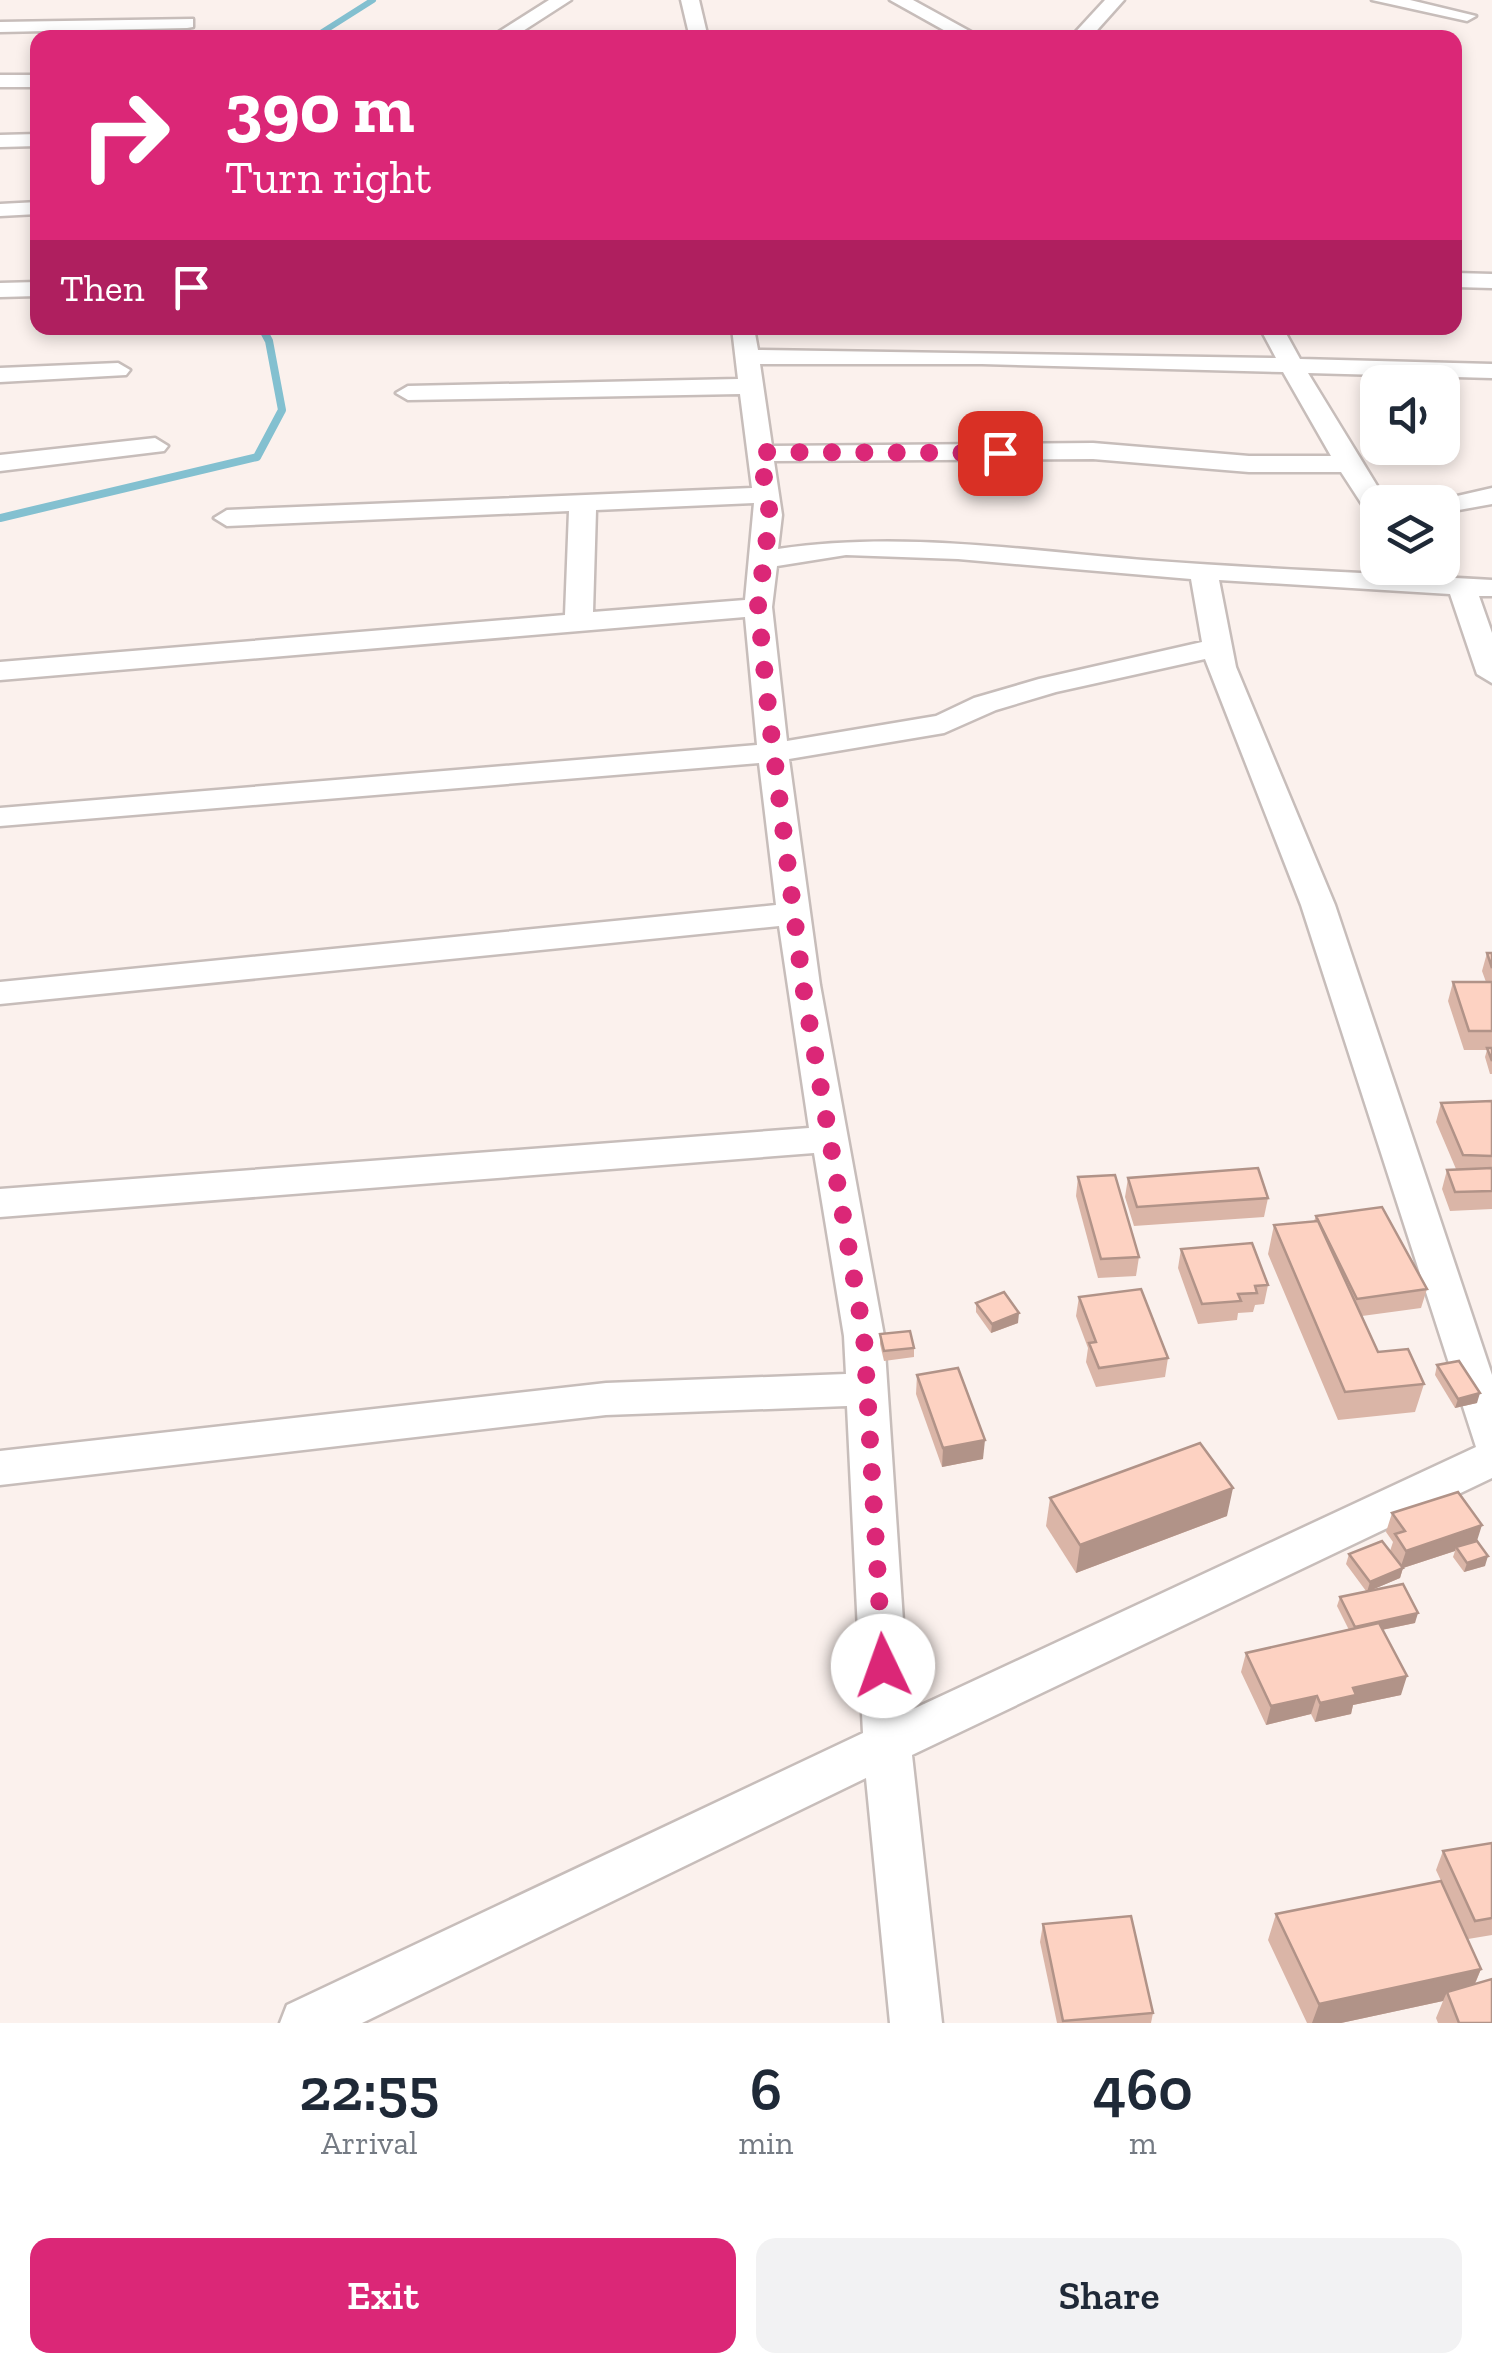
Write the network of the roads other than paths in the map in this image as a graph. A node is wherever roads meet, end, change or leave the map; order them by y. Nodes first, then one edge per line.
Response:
1 (562, 0) edge
2 (690, 0) edge
3 (900, 0) edge
4 (1116, 0) edge
5 (1381, 0) edge
6 (1466, 16) dead end
7 (187, 23) dead end
8 (0, 28) edge
9 (511, 30) edge
10 (697, 30) edge
11 (957, 30) edge
12 (1086, 30) edge
13 (0, 81) edge
14 (30, 81) edge
15 (30, 140) edge
16 (0, 141) edge
17 (30, 208) edge
18 (0, 210) edge
19 (1462, 280) edge
20 (1492, 280) edge
21 (30, 289) edge
22 (0, 290) edge
23 (1276, 335) edge
24 (747, 357) edge
25 (1289, 362) junction
26 (118, 370) dead end
27 (1492, 371) edge
28 (0, 375) edge
29 (408, 393) dead end
30 (155, 446) dead end
31 (760, 452) junction
32 (0, 464) edge
33 (1348, 464) junction
34 (1362, 485) edge
35 (1492, 496) edge
36 (582, 500) junction
37 (1460, 501) edge
38 (767, 505) junction
39 (228, 518) dead end
40 (846, 547) junction
41 (766, 559) junction
42 (1203, 571) junction
43 (1360, 573) edge
44 (1457, 585) edge
45 (1461, 586) junction
46 (1492, 588) edge
47 (758, 606) junction
48 (578, 624) junction
49 (1218, 648) junction
50 (0, 671) edge
51 (1492, 674) edge
52 (773, 752) junction
53 (0, 817) edge
54 (793, 914) junction
55 (0, 994) edge
56 (831, 1138) junction
57 (0, 1202) edge
58 (869, 1389) junction
59 (1492, 1438) edge
60 (1492, 1460) edge
61 (0, 1468) edge
62 (887, 1745) junction
63 (306, 2023) edge
64 (916, 2023) edge

1 - 9 street
2 - 10 street
3 - 11 street
4 - 12 street
5 - 6 street
7 - 8 street
13 - 14 street
15 - 16 street
17 - 18 street
19 - 20 street
21 - 22 street
23 - 25 street
24 - 25 street
24 - 29 street
24 - 31 street
25 - 27 street
25 - 33 street
26 - 28 street
30 - 32 street
31 - 33 street
31 - 38 street
33 - 34 street
35 - 37 street
36 - 38 street
36 - 39 street
36 - 48 street
38 - 40 street
38 - 41 street
40 - 41 street
40 - 42 street
41 - 47 street
42 - 43 street
42 - 49 street
44 - 45 street
45 - 46 street
45 - 51 street
47 - 48 street
47 - 52 street
48 - 50 street
49 - 52 street
49 - 59 street
52 - 53 street
52 - 54 street
54 - 55 street
54 - 56 street
56 - 57 street
56 - 58 street
58 - 61 street
58 - 62 street
60 - 62 street
62 - 63 street
62 - 64 street

